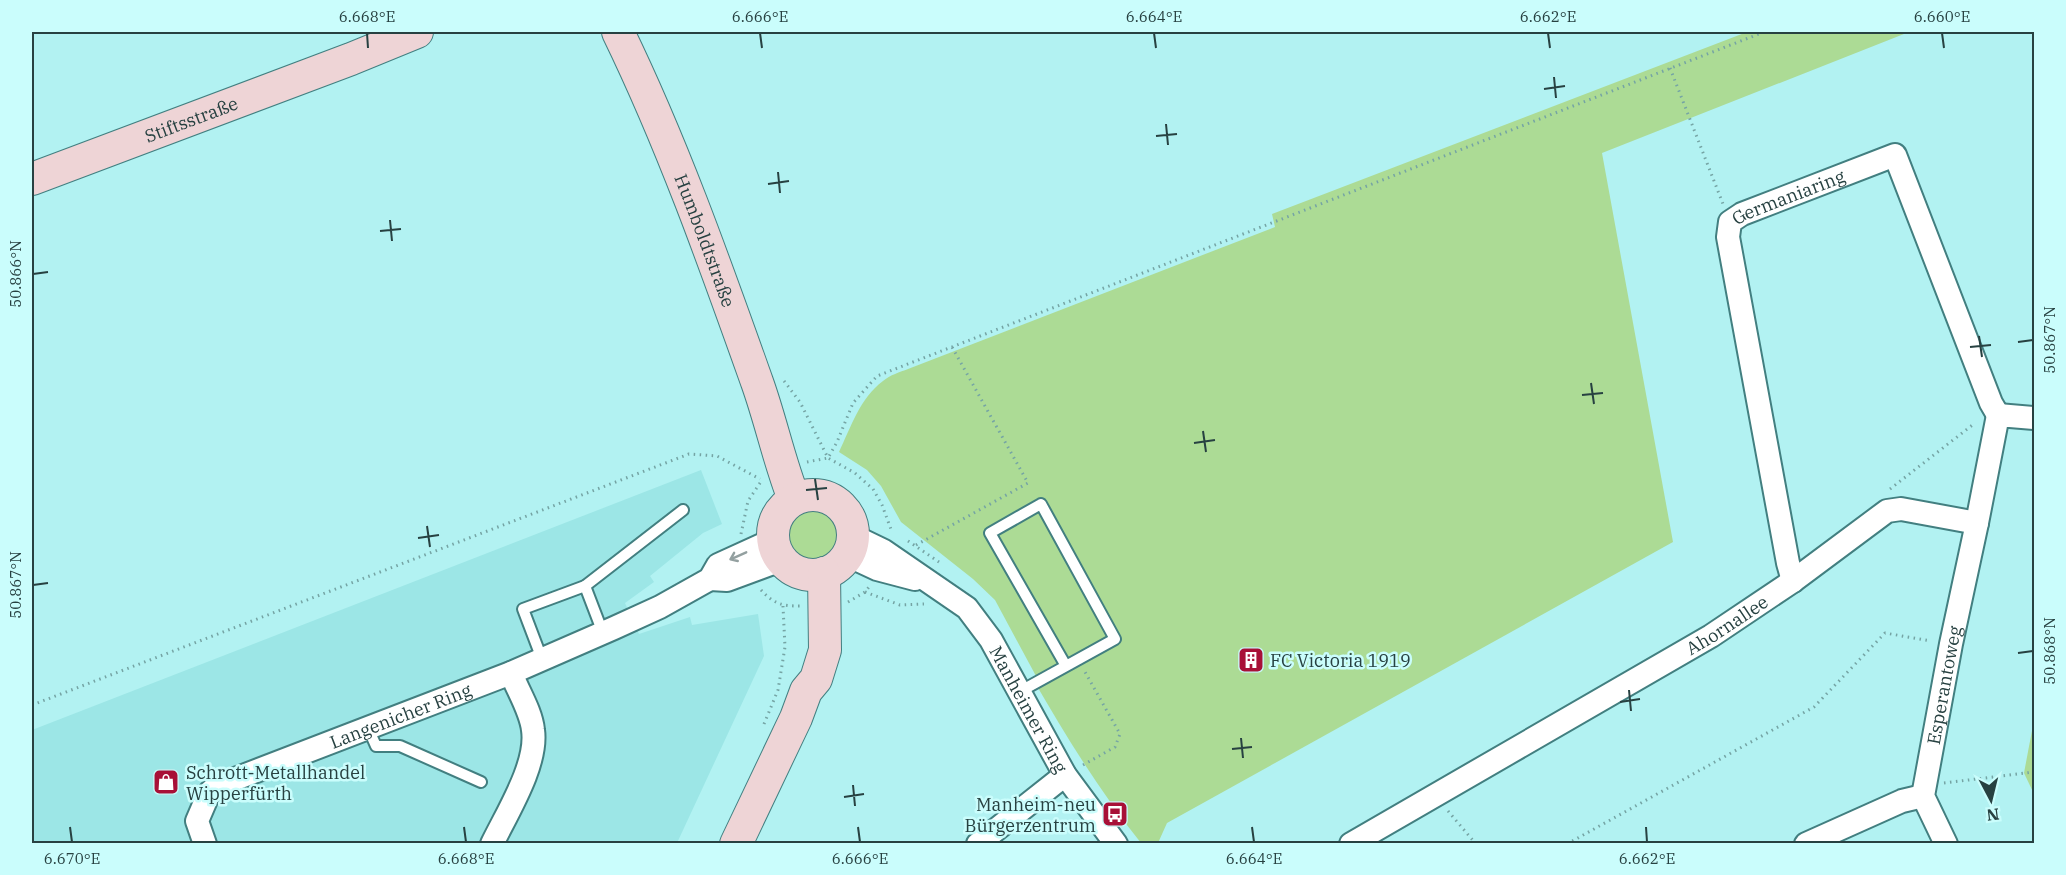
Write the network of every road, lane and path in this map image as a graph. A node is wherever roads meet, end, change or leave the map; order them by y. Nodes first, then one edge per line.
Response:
1 (417, 32) edge
2 (437, 32) edge
3 (618, 32) edge
4 (633, 32) edge
5 (1764, 32) edge
6 (351, 59) junction
7 (1670, 68) junction
8 (651, 100) junction
9 (32, 179) edge
10 (1730, 222) junction
11 (952, 347) junction
12 (1996, 411) junction
13 (2034, 418) edge
14 (804, 497) junction
15 (683, 510) dead end
16 (1887, 511) junction
17 (1977, 523) junction
18 (915, 545) dead end
19 (814, 556) junction
20 (881, 560) junction
21 (747, 562) junction
22 (1793, 581) junction
23 (585, 586) junction
24 (865, 592) junction
25 (929, 593) junction
26 (805, 606) junction
27 (603, 633) junction
28 (1951, 644) junction
29 (542, 659) junction
30 (1066, 666) junction
31 (511, 673) junction
32 (1019, 692) junction
33 (32, 705) edge
34 (368, 728) junction
35 (760, 732) dead end
36 (2034, 772) edge
37 (1065, 775) junction
38 (481, 782) dead end
39 (1924, 791) junction
40 (1434, 796) junction
41 (1379, 837) edge
42 (205, 843) edge
43 (492, 843) edge
44 (736, 843) edge
45 (978, 843) edge
46 (1116, 843) edge
47 (1351, 843) edge
48 (1476, 843) edge
49 (1567, 843) edge
50 (1806, 843) edge
51 (1946, 843) edge

1 - 6 street, Stiftsstraße
2 - 6 street, Stiftsstraße
3 - 8 street, Humboldtstraße
4 - 8 street, Humboldtstraße
5 - 7 path
6 - 9 street, Stiftsstraße
7 - 10 path
7 - 11 path
8 - 14 street, Humboldtstraße
10 - 12 street, Germaniaring
10 - 22 street, Germaniaring
11 - 18 path
11 - 20 path
12 - 13 street
12 - 16 path
12 - 17 street
14 - 19 street
14 - 19 street
15 - 23 lane
16 - 17 street
16 - 22 street, Ahornallee
17 - 28 street, Esperantoweg
19 - 20 street, Manheimer Ring
19 - 21 street, Langenicher Ring
19 - 26 street
20 - 24 path
20 - 25 street, Manheimer Ring
21 - 26 path
21 - 27 street, Langenicher Ring
21 - 33 path
22 - 40 street, Ahornallee
23 - 27 lane
23 - 29 lane
24 - 25 path
24 - 26 path
25 - 32 street, Manheimer Ring
26 - 35 path
26 - 44 street
27 - 29 street, Langenicher Ring
28 - 39 street, Esperantoweg
28 - 49 path
29 - 31 street, Langenicher Ring
30 - 30 lane
30 - 32 lane
30 - 37 path
31 - 34 street, Langenicher Ring
31 - 43 street
32 - 37 street, Manheimer Ring
34 - 38 lane
34 - 42 street, Langenicher Ring
36 - 39 path
37 - 45 street
37 - 46 street, Manheimer Ring
39 - 50 street
39 - 51 street
40 - 41 street, Ahornallee
40 - 48 path
41 - 47 street, Ahornallee

